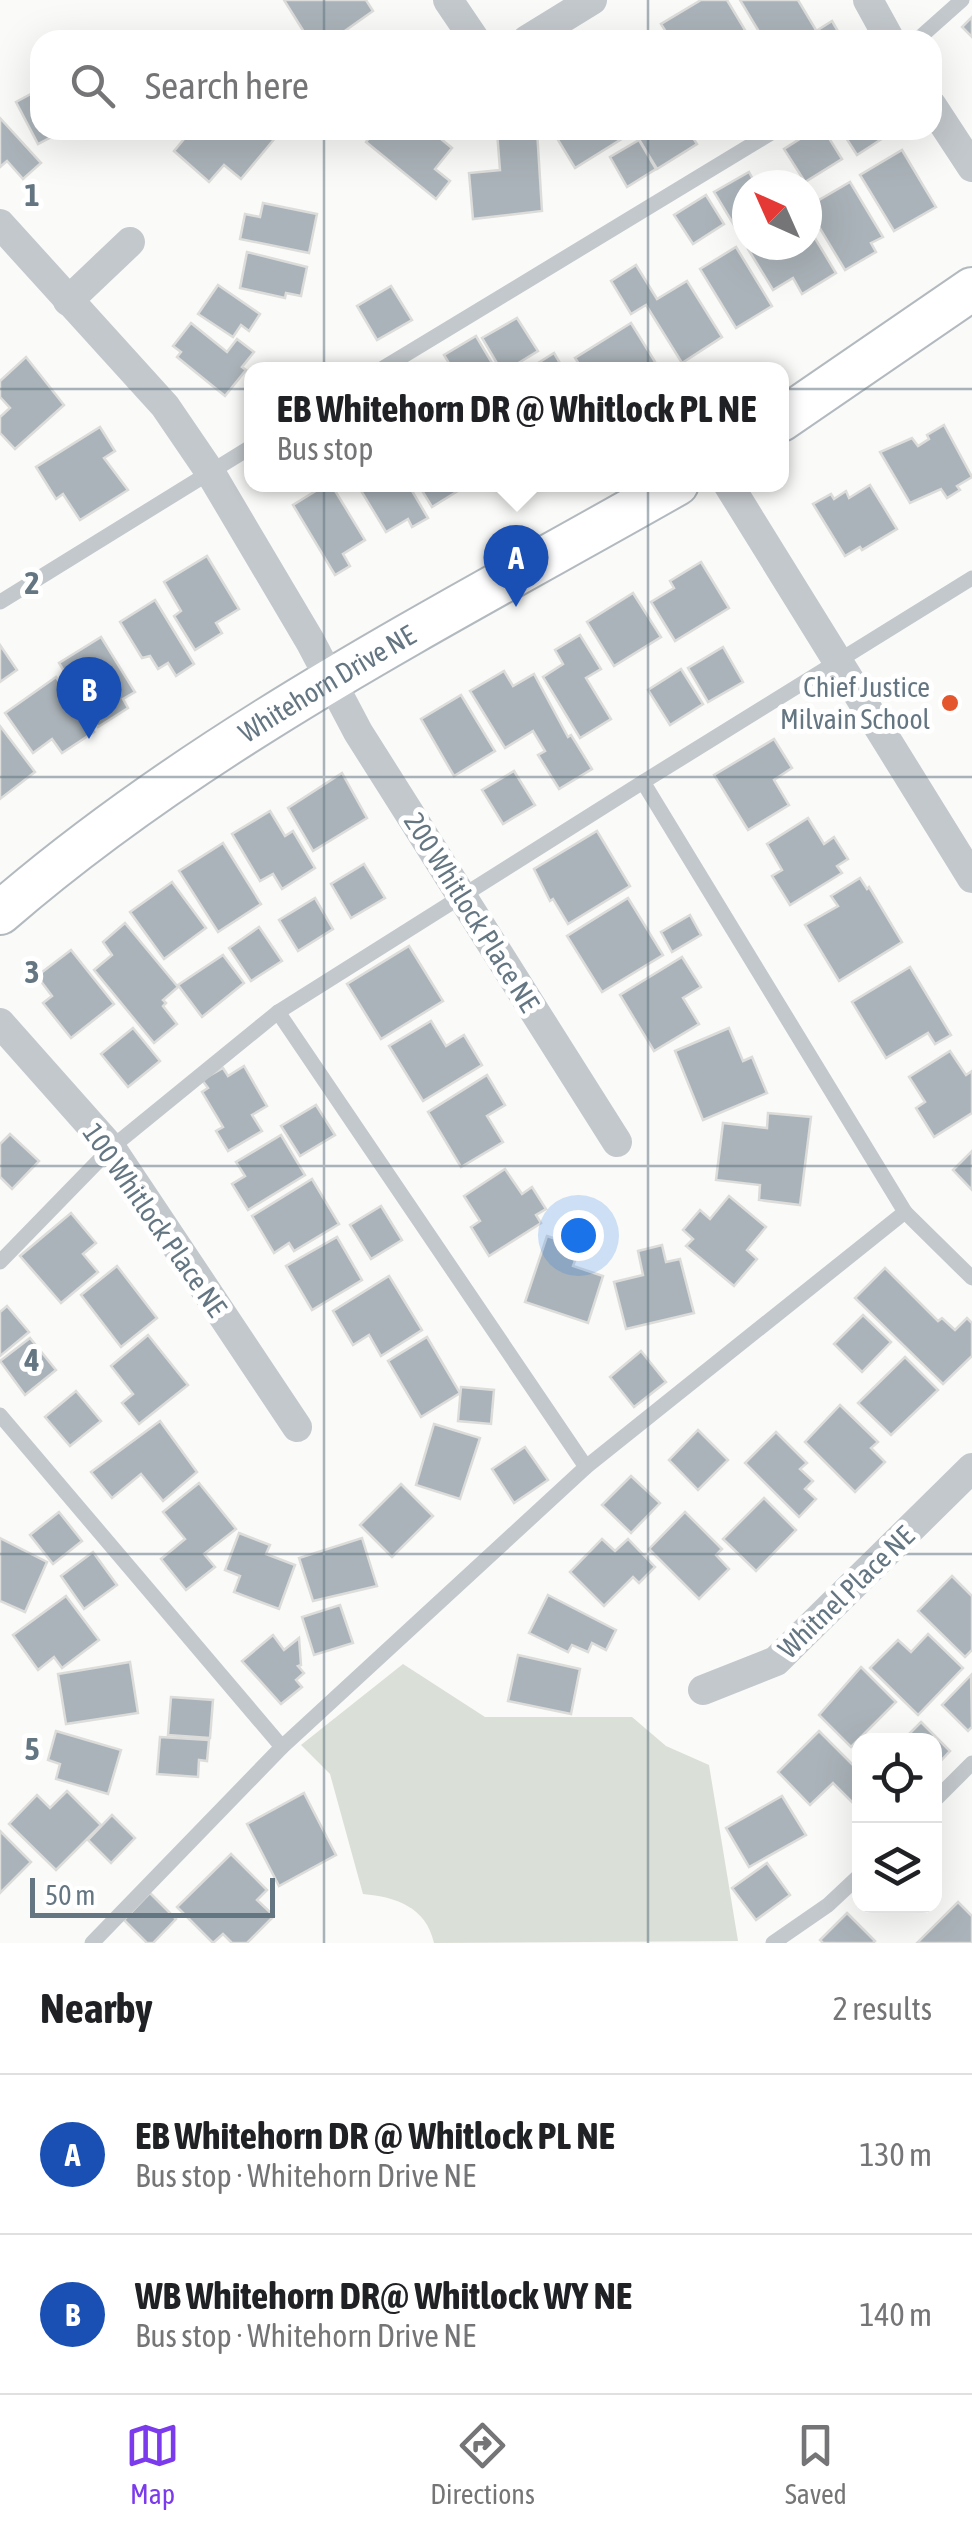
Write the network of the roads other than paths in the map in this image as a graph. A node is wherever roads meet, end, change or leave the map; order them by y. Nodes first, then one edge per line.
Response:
1 (448, 0) edge
2 (592, 0) edge
3 (868, 0) edge
4 (962, 0) edge
5 (468, 30) edge
6 (542, 30) edge
7 (884, 30) edge
8 (928, 30) edge
9 (942, 122) edge
10 (760, 140) edge
11 (972, 168) edge
12 (0, 224) edge
13 (130, 242) dead end
14 (972, 288) edge
15 (68, 301) junction
16 (393, 362) edge
17 (789, 414) edge
18 (244, 451) edge
19 (210, 472) junction
20 (663, 492) edge
21 (733, 492) edge
22 (972, 578) edge
23 (0, 602) edge
24 (836, 662) junction
25 (329, 681) junction
26 (643, 782) junction
27 (972, 878) edge
28 (461, 896) junction
29 (0, 913) edge
30 (278, 1012) junction
31 (0, 1023) edge
32 (616, 1142) dead end
33 (111, 1148) junction
34 (905, 1212) junction
35 (0, 1262) edge
36 (972, 1278) edge
37 (0, 1415) edge
38 (297, 1427) dead end
39 (586, 1467) junction
40 (972, 1468) edge
41 (703, 1690) dead end
42 (282, 1747) junction
43 (972, 1762) edge
44 (942, 1794) edge
45 (852, 1882) edge
46 (92, 1943) edge
47 (773, 1943) edge

1 - 5 street
2 - 6 street
3 - 7 street
4 - 8 lane
9 - 11 street
10 - 16 lane
12 - 15 street, 200 Whitlock Place NE
13 - 15 street
14 - 17 street
15 - 19 street, 200 Whitlock Place NE
18 - 19 lane
19 - 23 lane
19 - 25 street, 200 Whitlock Place NE
20 - 25 street, Whitehorn Drive NE
21 - 24 street
22 - 24 lane
24 - 26 lane
24 - 27 street
25 - 28 street, 200 Whitlock Place NE
25 - 29 street, Whitehorn Drive NE
26 - 28 lane
26 - 34 lane
28 - 30 lane
28 - 32 street, 200 Whitlock Place NE
30 - 33 lane
30 - 39 lane
31 - 33 street, 100 Whitlock Place NE
33 - 35 lane
33 - 38 street, 100 Whitlock Place NE
34 - 36 lane
34 - 39 lane
37 - 42 lane
39 - 42 lane
40 - 41 street, Whitnel Place NE
42 - 46 lane
43 - 44 lane
45 - 47 lane

